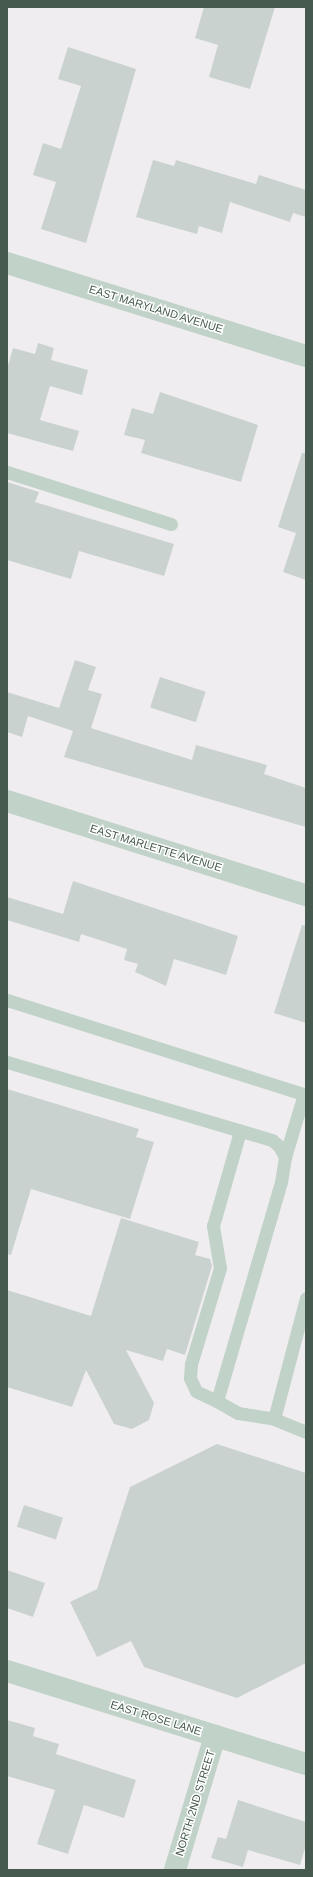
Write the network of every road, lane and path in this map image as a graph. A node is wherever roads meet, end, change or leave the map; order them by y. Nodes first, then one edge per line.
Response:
1 (7, 263) edge
2 (306, 356) edge
3 (7, 472) edge
4 (171, 524) dead end
5 (7, 801) edge
6 (306, 895) edge
7 (7, 1000) edge
8 (7, 1062) edge
9 (305, 1095) edge
10 (240, 1131) junction
11 (285, 1157) junction
12 (306, 1298) edge
13 (217, 1401) junction
14 (274, 1419) junction
15 (306, 1432) edge
16 (7, 1671) edge
17 (215, 1736) junction
18 (306, 1764) edge
19 (175, 1870) edge

1 - 2 street, EAST MARYLAND AVENUE
3 - 4 lane
5 - 6 street, EAST MARLETTE AVENUE
7 - 9 lane
8 - 10 lane
9 - 11 lane
10 - 11 lane
10 - 13 lane
11 - 13 lane
12 - 14 lane
13 - 14 lane
14 - 15 lane
16 - 17 street, EAST ROSE LANE
17 - 18 street, EAST ROSE LANE
17 - 19 street, NORTH 2ND STREET

